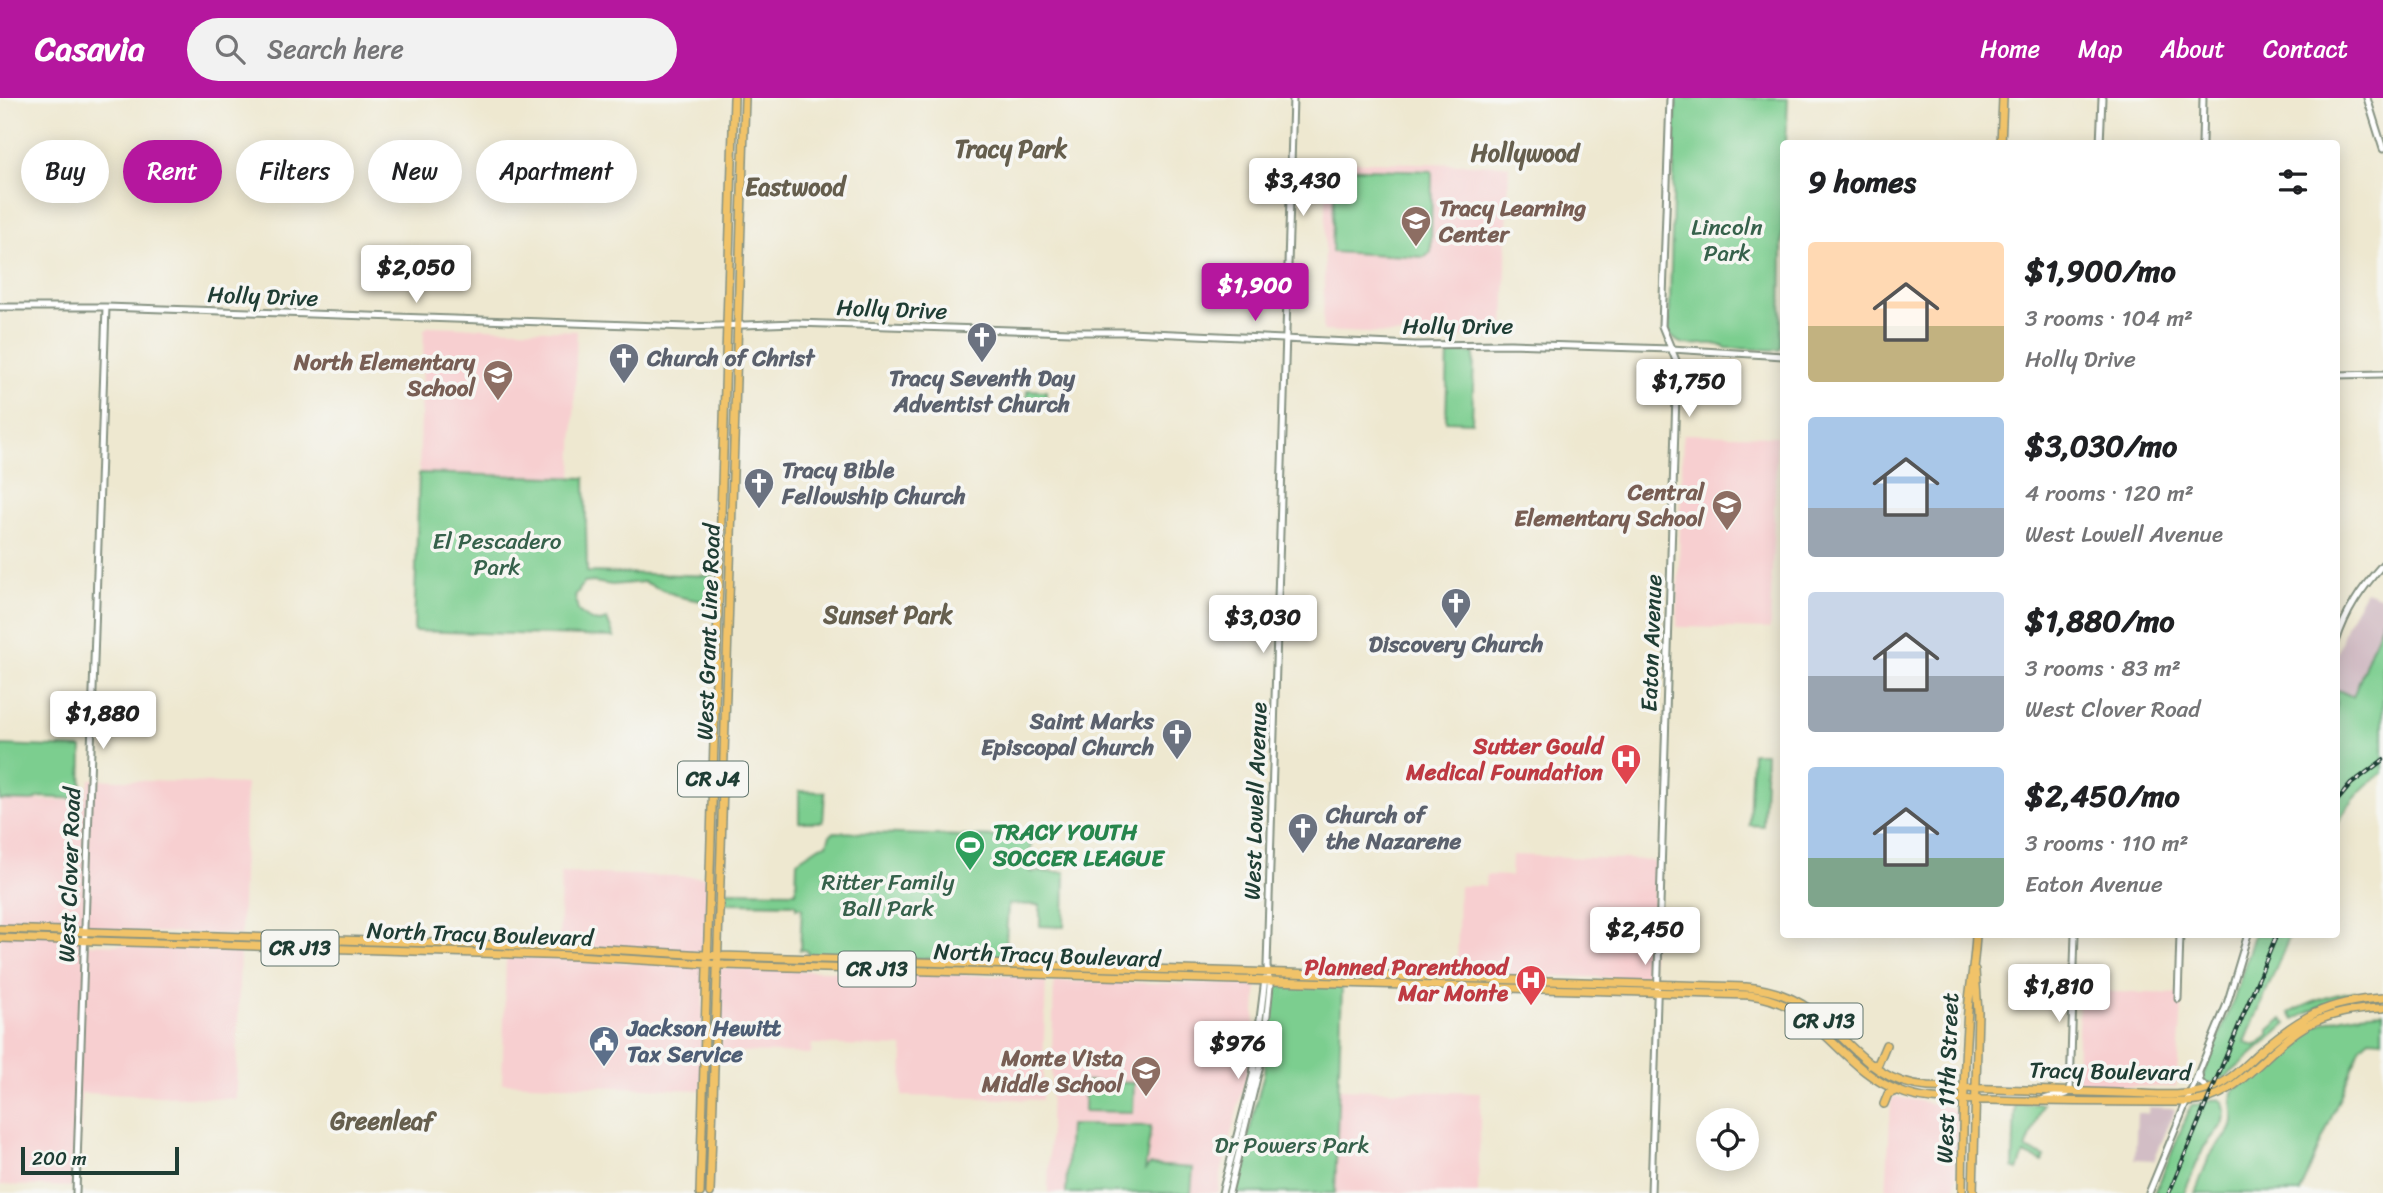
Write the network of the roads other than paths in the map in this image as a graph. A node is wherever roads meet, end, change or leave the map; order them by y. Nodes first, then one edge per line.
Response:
1 (734, 98) edge
2 (745, 98) edge
3 (1293, 98) edge
4 (1670, 98) edge
5 (2003, 98) edge
6 (2102, 98) edge
7 (2203, 98) edge
8 (2367, 98) edge
9 (2001, 140) edge
10 (2100, 140) edge
11 (2202, 140) edge
12 (2383, 149) edge
13 (0, 307) edge
14 (106, 307) junction
15 (737, 324) junction
16 (727, 326) junction
17 (1286, 337) junction
18 (1671, 349) junction
19 (1780, 356) edge
20 (2383, 374) edge
21 (2340, 375) edge
22 (2383, 565) edge
23 (2340, 632) edge
24 (0, 929) edge
25 (85, 932) junction
26 (0, 938) edge
27 (1976, 938) edge
28 (2075, 938) edge
29 (2180, 938) edge
30 (2247, 938) edge
31 (84, 941) junction
32 (707, 955) junction
33 (716, 955) junction
34 (706, 964) junction
35 (716, 964) junction
36 (1975, 965) junction
37 (1266, 978) junction
38 (1658, 988) junction
39 (2383, 998) edge
40 (2178, 999) dead end
41 (2383, 1008) edge
42 (1886, 1045) dead end
43 (1870, 1065) junction
44 (2199, 1071) junction
45 (1965, 1088) junction
46 (1976, 1088) junction
47 (2209, 1090) junction
48 (1898, 1091) junction
49 (2070, 1091) junction
50 (2190, 1094) junction
51 (1964, 1099) junction
52 (1976, 1100) junction
53 (2040, 1101) junction
54 (2187, 1102) junction
55 (1884, 1104) dead end
56 (703, 1111) junction
57 (712, 1129) junction
58 (76, 1193) edge
59 (700, 1193) edge
60 (710, 1193) edge
61 (1222, 1193) edge
62 (1229, 1193) edge
63 (1651, 1193) edge
64 (1962, 1193) edge
65 (1973, 1193) edge
66 (2149, 1193) edge

1 - 16 main road, CR J4
2 - 15 main road, CR J4
3 - 17 street, West Lowell Avenue
4 - 18 street, Eaton Avenue
5 - 9 main road
6 - 10 street
7 - 11 street
8 - 12 street
13 - 14 street, Holly Drive
14 - 16 street, Holly Drive
14 - 25 street, West Clover Road
15 - 16 street, Holly Drive
15 - 17 street, Holly Drive
15 - 33 main road, West Grant Line Road / CR J4
16 - 32 main road, West Grant Line Road / CR J4
17 - 18 street, Holly Drive
17 - 37 street, West Lowell Avenue
18 - 19 street, Holly Drive
18 - 38 street, Eaton Avenue
20 - 21 street
22 - 23 street
24 - 25 main road, North Tracy Boulevard / CR J13
25 - 31 street, West Clover Road
25 - 32 main road, North Tracy Boulevard / CR J13
26 - 31 main road, North Tracy Boulevard / CR J13
27 - 36 main road, West 11th Street
28 - 49 street
29 - 40 street
30 - 44 street
31 - 34 main road, North Tracy Boulevard / CR J13
31 - 58 street, West Clover Road
32 - 33 main road, North Tracy Boulevard / CR J13
32 - 34 main road, West Grant Line Road / CR J4
33 - 35 main road, West Grant Line Road / CR J4
33 - 37 main road, North Tracy Boulevard / CR J13
34 - 35 main road, North Tracy Boulevard / CR J13
34 - 56 main road, West Grant Line Road / CR J4
35 - 37 main road, North Tracy Boulevard / CR J13
35 - 57 main road, West Grant Line Road / CR J4
36 - 45 main road, West 11th Street
36 - 46 main road, West 11th Street
37 - 38 main road, North Tracy Boulevard / CR J13
37 - 61 street, West Lowell Avenue
37 - 62 street, West Lowell Avenue
38 - 43 main road, North Tracy Boulevard / CR J13
38 - 48 main road, North Tracy Boulevard / CR J13
38 - 63 street, Eaton Avenue
39 - 47 main road, Tracy Boulevard
41 - 54 main road, Tracy Boulevard
42 - 43 main road
43 - 45 main road, North Tracy Boulevard / CR J13
44 - 47 street
44 - 50 street
45 - 46 main road, North Tracy Boulevard / CR J13
45 - 51 main road, West 11th Street
46 - 49 main road, Tracy Boulevard
46 - 52 main road, West 11th Street
47 - 50 main road, Tracy Boulevard
48 - 51 main road, North Tracy Boulevard / CR J13
48 - 55 main road
49 - 50 main road, Tracy Boulevard
49 - 53 street
50 - 54 street
51 - 52 main road, North Tracy Boulevard
51 - 64 main road, West 11th Street
52 - 53 main road, Tracy Boulevard
52 - 65 main road, West 11th Street
53 - 54 main road, Tracy Boulevard
54 - 66 street
56 - 57 main road
56 - 59 main road, West Grant Line Road / CR J4
57 - 60 main road, West Grant Line Road / CR J4

